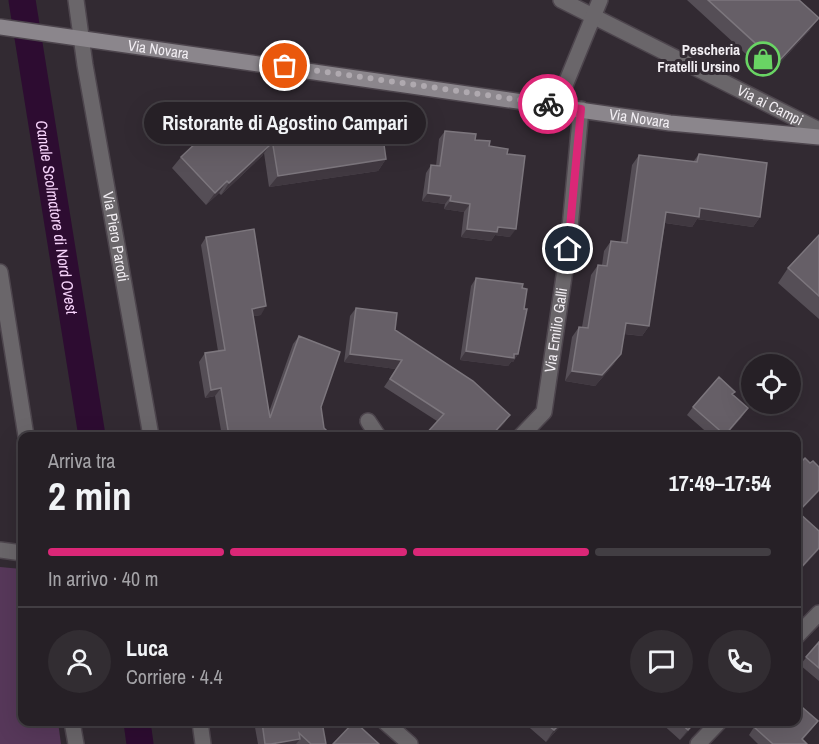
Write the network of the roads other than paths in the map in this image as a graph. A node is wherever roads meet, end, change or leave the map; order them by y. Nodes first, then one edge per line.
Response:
1 (76, 0) edge
2 (561, 0) edge
3 (600, 0) edge
4 (594, 17) junction
5 (0, 27) edge
6 (76, 37) junction
7 (557, 105) junction
8 (581, 109) junction
9 (819, 130) edge
10 (819, 137) edge
11 (0, 272) edge
12 (5, 332) edge
13 (368, 422) dead end
14 (25, 432) edge
15 (150, 432) edge
16 (375, 432) edge
17 (525, 432) edge
18 (0, 550) edge
19 (18, 552) edge
20 (819, 613) edge
21 (801, 632) edge
22 (73, 726) edge
23 (201, 726) edge
24 (390, 726) edge
25 (715, 726) edge
26 (700, 743) edge
27 (76, 744) edge
28 (203, 744) edge
29 (410, 744) edge

1 - 6 street
2 - 4 street, Via ai Campi
3 - 4 street
4 - 7 street
4 - 9 street, Via ai Campi
5 - 6 street, Via Novara
6 - 7 street, Via Novara
6 - 15 street, Via Piero Parodi
7 - 8 street, Via Novara
8 - 10 street, Via Novara
8 - 17 street, Via Emilio Galli
11 - 12 street
12 - 14 street
13 - 16 street
18 - 19 street
20 - 21 street
22 - 27 street
23 - 28 street
24 - 29 street
25 - 26 street

